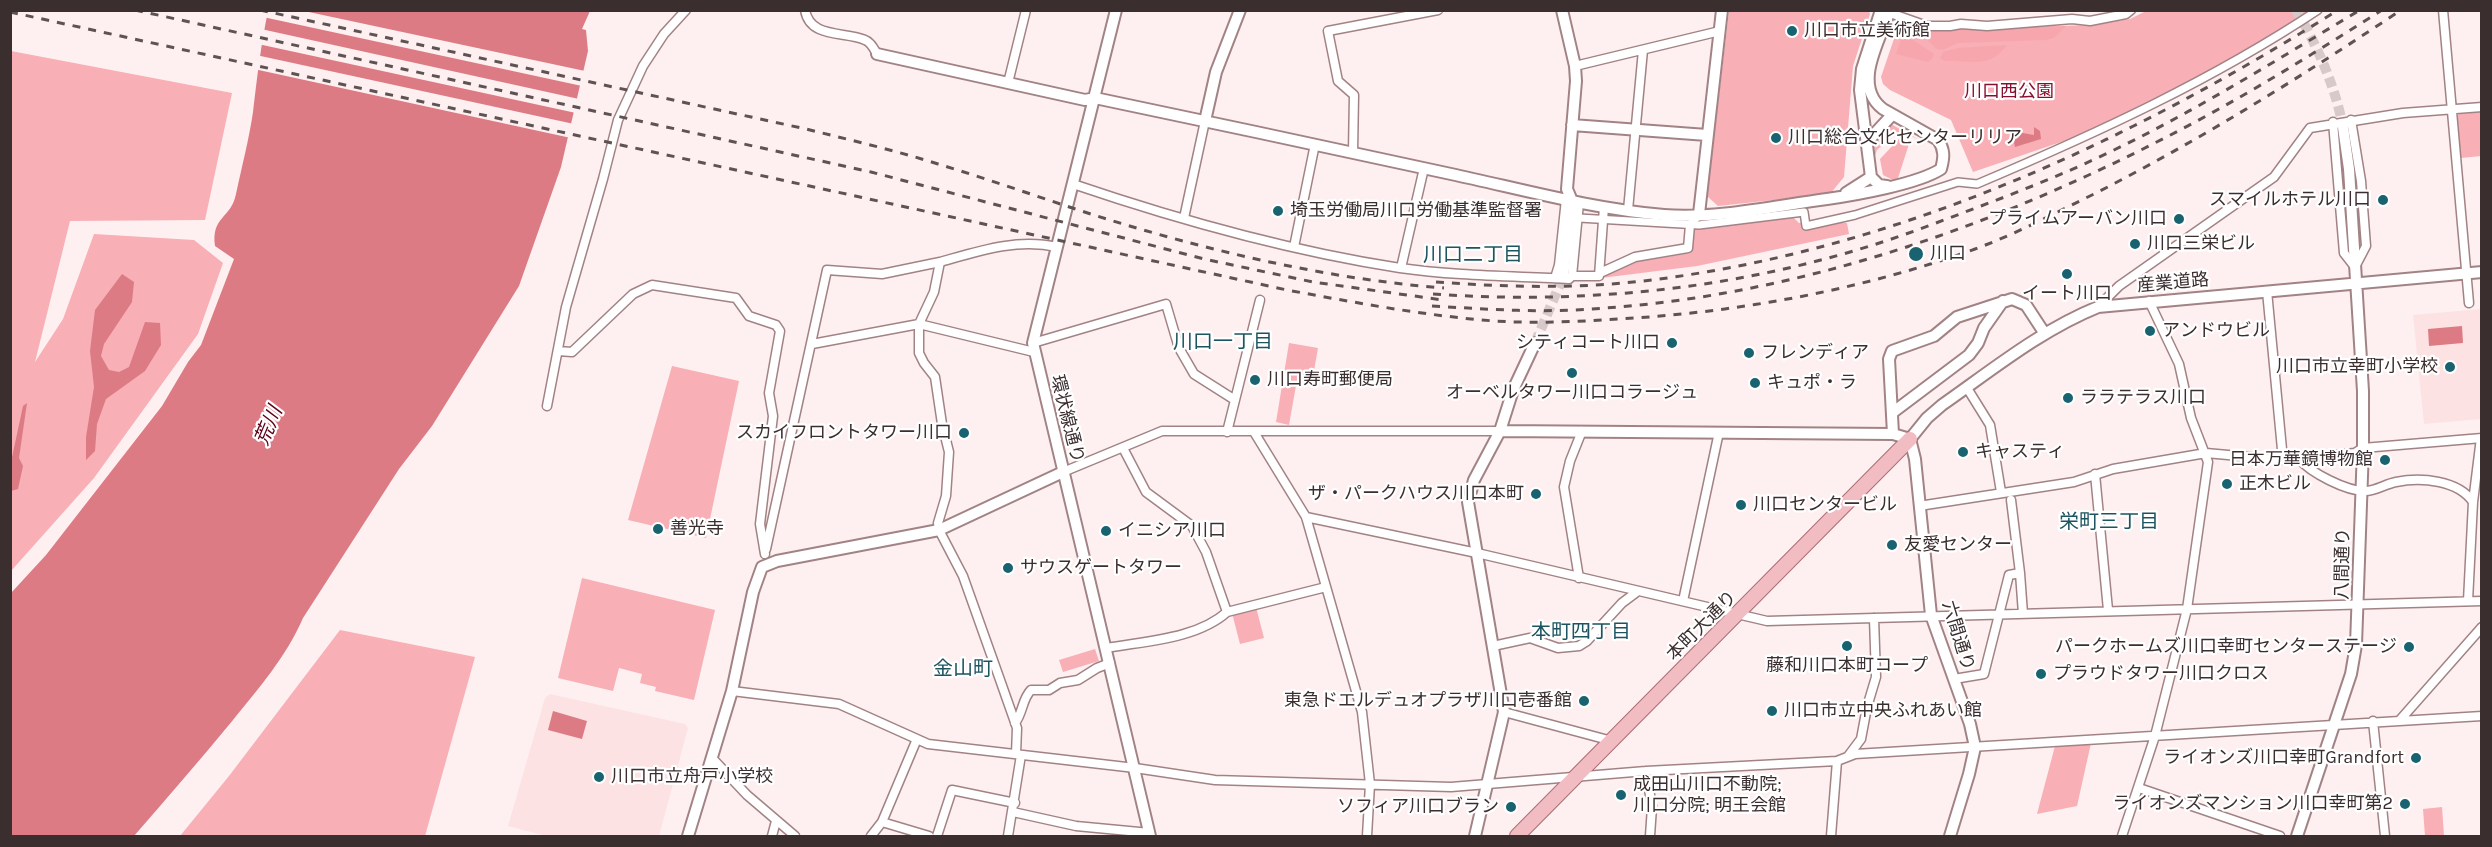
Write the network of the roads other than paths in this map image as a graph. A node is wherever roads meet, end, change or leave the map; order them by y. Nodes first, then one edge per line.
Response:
1 (686, 10) edge
2 (805, 10) edge
3 (1026, 10) edge
4 (1116, 10) edge
5 (1240, 10) edge
6 (1438, 10) edge
7 (1562, 10) edge
8 (1722, 10) edge
9 (2131, 10) edge
10 (2318, 10) edge
11 (2443, 10) edge
12 (1887, 11) edge
13 (1424, 12) edge
14 (1720, 31) junction
15 (1642, 50) junction
16 (877, 54) joint
17 (1575, 66) junction
18 (1008, 83) junction
19 (1095, 98) junction
20 (2481, 106) edge
21 (2452, 109) junction
22 (1892, 115) junction
23 (1205, 121) junction
24 (2342, 123) junction
25 (1572, 125) junction
26 (1636, 130) junction
27 (1707, 135) junction
28 (1866, 143) junction
29 (1315, 144) junction
30 (1353, 152) junction
31 (1424, 168) junction
32 (1871, 177) junction
33 (1073, 184) junction
34 (1887, 186) junction
35 (1825, 199) junction
36 (1572, 201) junction
37 (1604, 207) junction
38 (1628, 210) junction
39 (1699, 214) junction
40 (1184, 218) junction
41 (1579, 218) junction
42 (1602, 220) junction
43 (1690, 225) junction
44 (1058, 246) junction
45 (1294, 247) junction
46 (940, 262) junction
47 (1401, 268) junction
48 (2481, 272) edge
49 (1600, 273) junction
50 (2465, 273) junction
51 (1564, 277) junction
52 (2356, 282) junction
53 (2267, 291) junction
54 (1260, 300) dead end
55 (2003, 301) junction
56 (2150, 301) junction
57 (2469, 303) dead end
58 (2098, 307) junction
59 (919, 324) junction
60 (2045, 334) junction
61 (1535, 343) tunnel mouth
62 (812, 344) junction
63 (1034, 347) junction
64 (558, 351) junction
65 (1967, 388) junction
66 (1235, 400) junction
67 (548, 406) dead end
68 (1892, 413) junction
69 (1500, 431) junction
70 (1582, 431) junction
71 (1227, 432) junction
72 (1254, 432) junction
73 (1719, 432) junction
74 (1893, 434) junction
75 (2481, 438) edge
76 (1910, 439) junction
77 (1123, 448) junction
78 (2363, 448) junction
79 (2206, 453) junction
80 (2299, 459) junction
81 (2283, 460) junction
82 (1063, 472) junction
83 (2095, 474) junction
84 (2361, 491) junction
85 (2001, 492) junction
86 (2010, 500) dead end
87 (1919, 506) junction
88 (2476, 509) edge
89 (1306, 517) junction
90 (939, 530) junction
91 (1477, 553) junction
92 (765, 554) junction
93 (762, 567) junction
94 (2020, 573) junction
95 (1579, 578) junction
96 (1326, 587) junction
97 (1638, 591) junction
98 (1683, 601) junction
99 (2468, 601) junction
100 (2481, 601) edge
101 (2359, 603) junction
102 (2187, 609) junction
103 (2108, 610) junction
104 (1227, 612) junction
105 (1739, 614) junction
106 (1998, 614) junction
107 (2023, 614) junction
108 (1931, 615) junction
109 (1874, 618) junction
110 (2481, 627) edge
111 (1493, 645) junction
112 (1107, 648) junction
113 (1110, 663) junction
114 (1954, 679) junction
115 (732, 691) junction
116 (1504, 712) junction
117 (2481, 716) edge
118 (2400, 720) junction
119 (2373, 721) junction
120 (1015, 723) junction
121 (2336, 723) junction
122 (2155, 736) junction
123 (917, 739) junction
124 (1612, 741) junction
125 (1975, 747) junction
126 (1019, 755) junction
127 (1847, 757) junction
128 (713, 759) junction
129 (1837, 761) junction
130 (1135, 768) junction
131 (1646, 771) junction
132 (1578, 777) junction
133 (1370, 784) junction
134 (1487, 785) junction
135 (2139, 788) junction
136 (1014, 807) junction
137 (776, 820) junction
138 (882, 822) junction
139 (1150, 835) edge
140 (688, 837) edge
141 (772, 837) edge
142 (795, 837) edge
143 (871, 837) edge
144 (929, 837) edge
145 (937, 837) edge
146 (1008, 837) edge
147 (1368, 837) edge
148 (1475, 837) edge
149 (1517, 837) edge
150 (1650, 837) edge
151 (1831, 837) edge
152 (1950, 837) edge
153 (2122, 837) edge
154 (2280, 837) edge
155 (2297, 837) edge
156 (2385, 837) edge

1 - 64 street
2 - 16 street
3 - 18 street
4 - 19 street, 環状線通り
5 - 23 street
6 - 13 street
7 - 17 street
8 - 14 street
9 - 12 street
10 - 43 street
11 - 21 street
12 - 22 street
12 - 28 street
13 - 30 street
14 - 15 street
14 - 27 street
15 - 17 street
15 - 26 street
16 - 18 street
17 - 25 street
18 - 19 street
19 - 23 street
19 - 33 street, 環状線通り
20 - 21 street
21 - 24 street
21 - 50 street
22 - 28 street
22 - 34 street
23 - 29 street
23 - 40 street
24 - 52 street, 八間通り
24 - 58 street
25 - 26 street
25 - 36 street
26 - 27 street
26 - 38 street
27 - 39 street
28 - 32 street
29 - 30 street
29 - 45 street
30 - 31 street
31 - 36 street
31 - 47 street
32 - 34 street
32 - 35 street
33 - 40 street
33 - 44 street, 環状線通り
34 - 35 street
35 - 39 street
36 - 37 street
36 - 41 street
36 - 51 street
37 - 38 street
37 - 42 street
38 - 39 street
39 - 43 street
40 - 45 street
41 - 42 street
41 - 51 street
42 - 43 street
42 - 49 street
43 - 49 street
44 - 46 street
44 - 63 street, 環状線通り
45 - 47 street
46 - 59 street
46 - 62 street
47 - 51 street
48 - 50 street, 産業道路
49 - 51 street
50 - 52 street, 産業道路
50 - 57 street
52 - 53 street, 産業道路
52 - 78 street, 八間通り
53 - 56 street, 産業道路
53 - 81 street
54 - 66 street
55 - 60 street
55 - 68 street
55 - 68 street
56 - 58 street, 産業道路
56 - 79 street
58 - 60 street, 産業道路
59 - 62 street
59 - 63 street
59 - 90 street
60 - 65 street, 産業道路
61 - 69 street
62 - 92 street
63 - 66 street
63 - 82 street, 環状線通り
64 - 67 street
64 - 92 street
65 - 76 street, 産業道路
65 - 85 street
66 - 71 street
68 - 74 street
69 - 70 street
69 - 72 street
69 - 91 street
70 - 73 street
70 - 95 street
71 - 72 street
71 - 77 street
72 - 89 street
73 - 74 street
73 - 98 street
74 - 76 street
75 - 78 street
75 - 88 street
76 - 87 street, 六間通り
76 - 105 main road, 本町大通り
77 - 82 street
77 - 104 street
78 - 80 street
78 - 84 street, 八間通り
79 - 81 street
79 - 83 street
79 - 102 street
80 - 81 street
80 - 84 street
82 - 90 street
82 - 112 street, 環状線通り
83 - 85 street
83 - 103 street
84 - 88 street
84 - 101 street, 八間通り
85 - 87 street
86 - 94 street
87 - 108 street, 六間通り
88 - 99 street
89 - 91 street
89 - 96 street
90 - 93 street
90 - 120 street
91 - 95 street
91 - 111 street
92 - 93 street
93 - 115 street
94 - 106 street
94 - 107 street
95 - 97 street
96 - 104 street
96 - 133 street
97 - 98 street
97 - 111 street
98 - 105 street
99 - 100 street
99 - 101 street
101 - 102 street
101 - 121 street, 八間通り
102 - 103 street
102 - 122 street
103 - 107 street
104 - 112 street
105 - 109 street
105 - 124 main road, 本町大通り
106 - 107 street
106 - 108 street
106 - 114 street
108 - 109 street
108 - 114 street, 六間通り
109 - 127 street
110 - 118 street
111 - 116 street
112 - 113 street, 環状線通り
113 - 120 street
113 - 130 street, 環状線通り
114 - 125 street, 六間通り
115 - 123 street
115 - 128 street
116 - 124 street
116 - 134 street
117 - 118 street
118 - 119 street
119 - 121 street
119 - 156 street
120 - 126 street
121 - 122 street
121 - 155 street, 八間通り
122 - 125 street
122 - 135 street
123 - 126 street
123 - 138 street
124 - 132 main road, 本町大通り
125 - 127 street
125 - 152 street, 六間通り
126 - 130 street
126 - 136 street
127 - 129 street
128 - 137 street
128 - 140 street
129 - 131 street
129 - 151 street
130 - 133 street
130 - 139 street, 環状線通り
131 - 132 street
131 - 150 street
132 - 134 street
132 - 149 main road, 本町大通り
133 - 134 street
133 - 147 street
134 - 148 street
135 - 153 street
135 - 154 street
136 - 139 street
136 - 145 street
136 - 146 street
137 - 141 street
137 - 142 street
138 - 143 street
138 - 144 street

